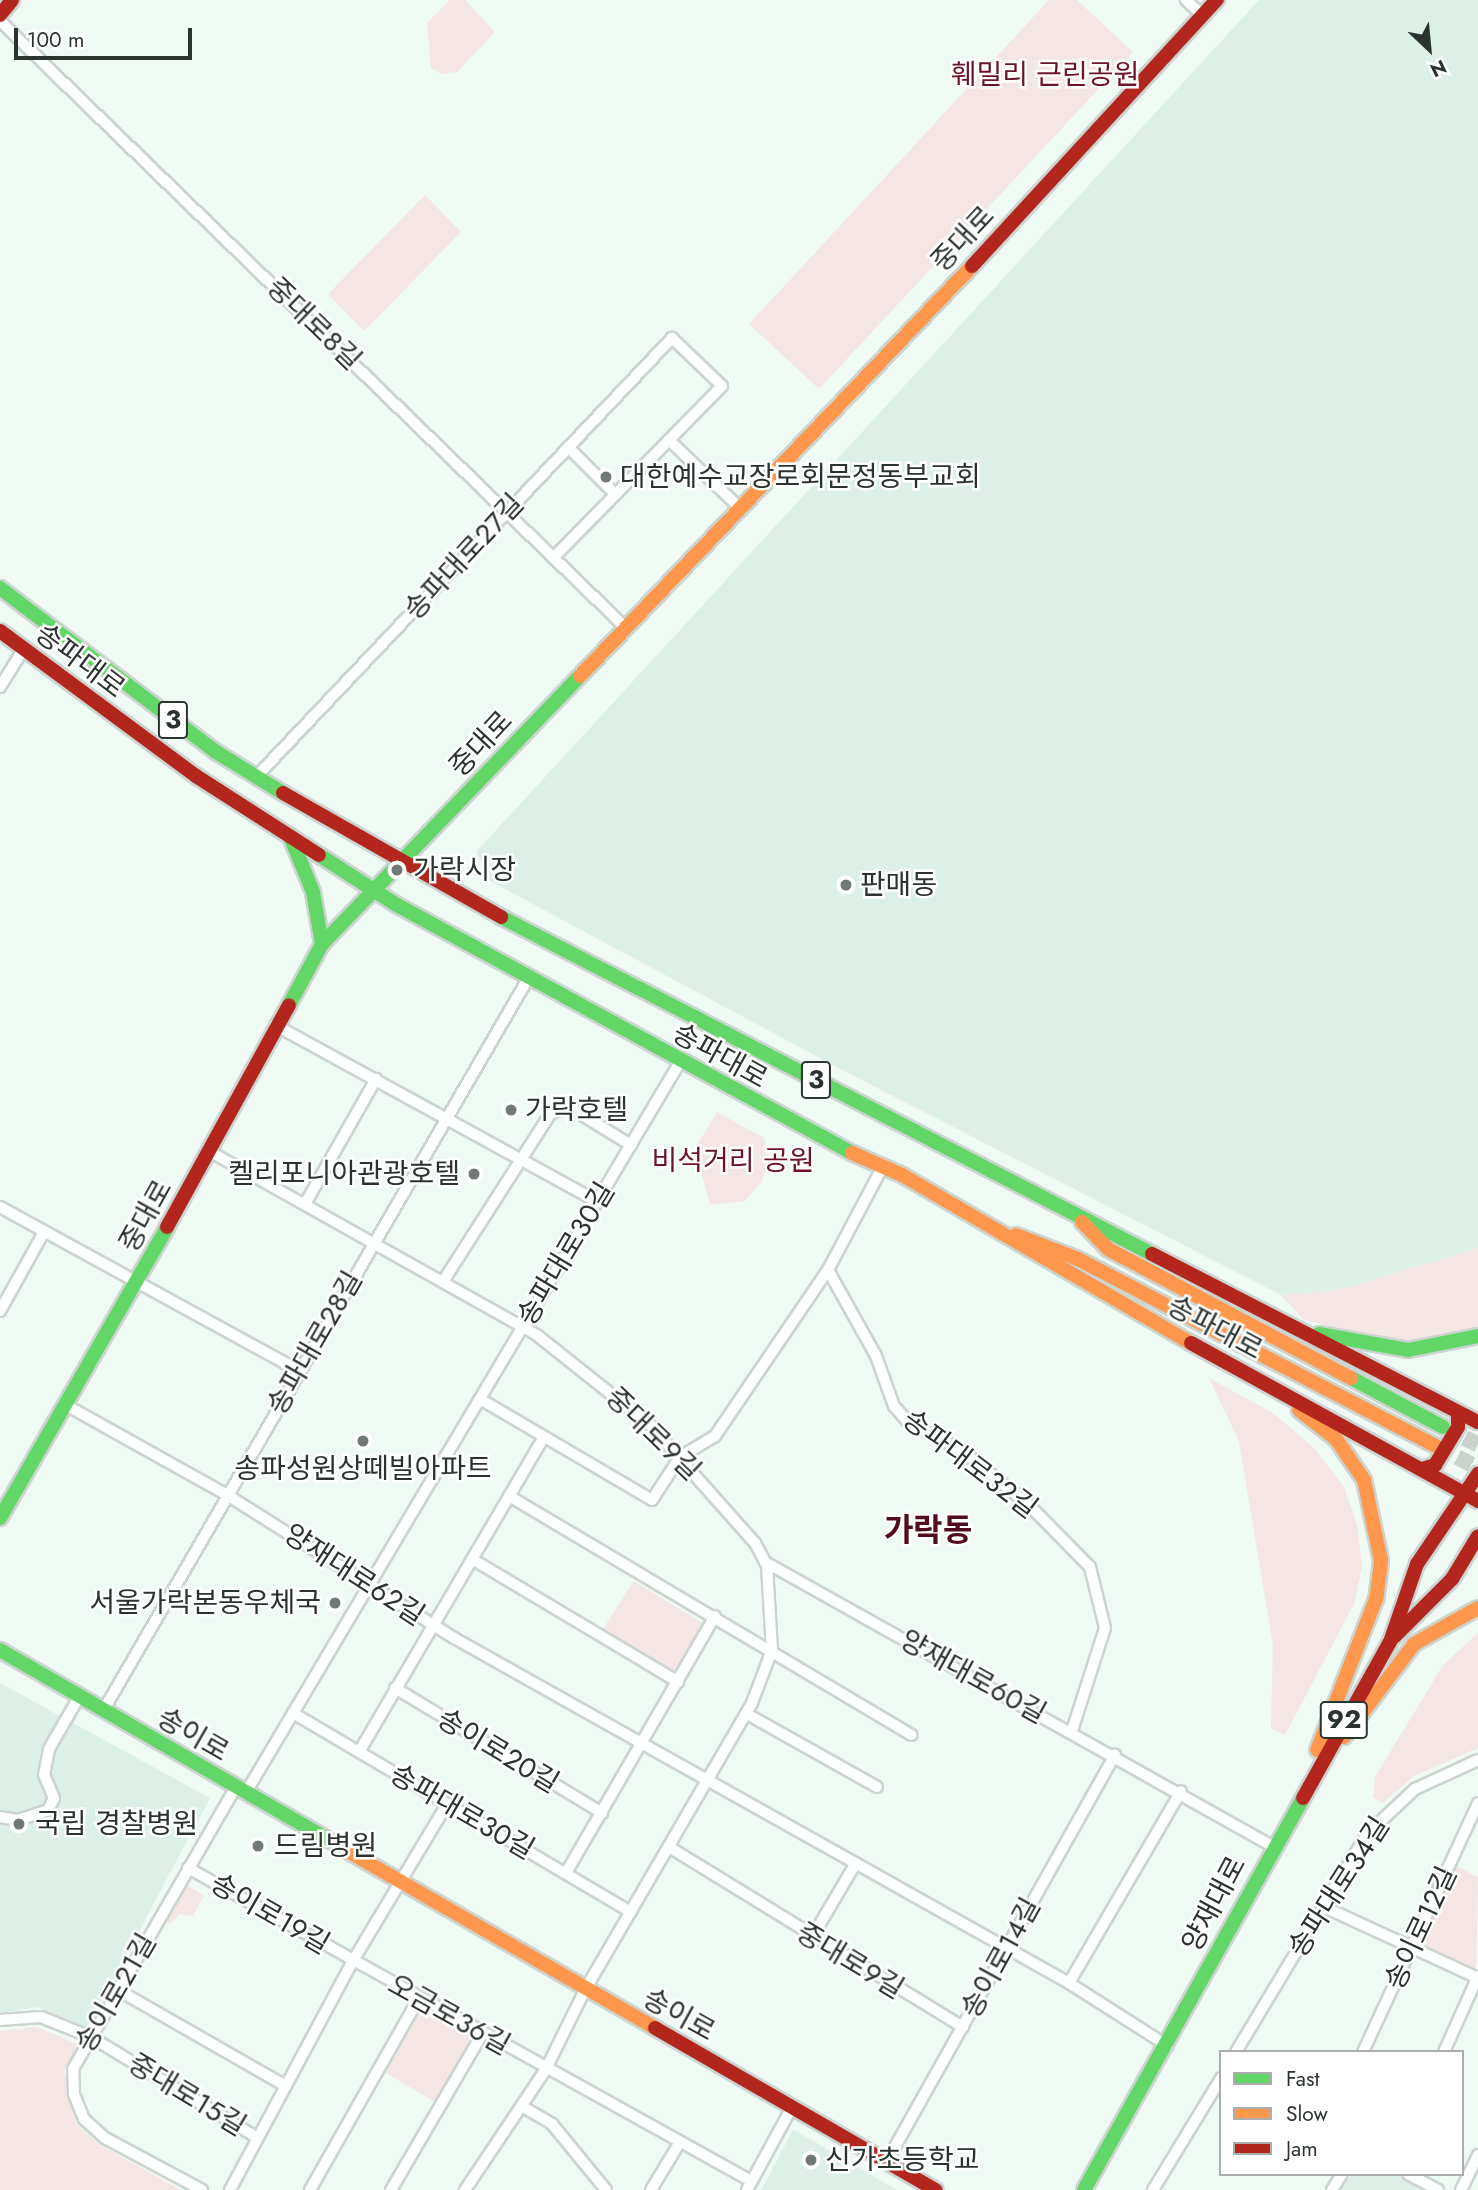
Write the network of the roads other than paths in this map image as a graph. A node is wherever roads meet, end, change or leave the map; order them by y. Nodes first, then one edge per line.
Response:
1 (12, 0) edge
2 (1186, 0) edge
3 (1217, 0) edge
4 (0, 15) edge
5 (1203, 16) junction
6 (0, 21) edge
7 (669, 440) junction
8 (568, 447) junction
9 (615, 494) junction
10 (742, 510) junction
11 (506, 511) junction
12 (553, 558) junction
13 (0, 587) edge
14 (627, 629) junction
15 (0, 631) edge
16 (23, 650) junction
17 (0, 687) edge
18 (256, 777) junction
19 (290, 836) junction
20 (404, 862) junction
21 (375, 890) junction
22 (322, 944) junction
23 (528, 976) junction
24 (275, 1025) junction
25 (680, 1062) junction
26 (376, 1079) junction
27 (446, 1118) junction
28 (631, 1145) junction
29 (209, 1151) junction
30 (521, 1160) junction
31 (882, 1168) junction
32 (597, 1201) junction
33 (305, 1204) junction
34 (0, 1207) edge
35 (1074, 1215) junction
36 (990, 1225) junction
37 (44, 1232) junction
38 (374, 1242) junction
39 (828, 1270) junction
40 (444, 1280) junction
41 (138, 1281) junction
42 (2, 1303) edge
43 (1290, 1326) junction
44 (523, 1327) junction
45 (1478, 1336) edge
46 (299, 1371) junction
47 (1264, 1382) junction
48 (480, 1399) junction
49 (66, 1405) junction
50 (1458, 1413) junction
51 (1478, 1422) edge
52 (1443, 1427) tunnel mouth
53 (544, 1437) junction
54 (1436, 1446) tunnel mouth
55 (680, 1457) junction
56 (1422, 1469) junction
57 (1478, 1474) edge
58 (227, 1495) junction
59 (509, 1496) junction
60 (1472, 1498) edge
61 (0, 1518) edge
62 (1478, 1536) edge
63 (471, 1559) junction
64 (765, 1562) junction
65 (367, 1588) junction
66 (1478, 1608) edge
67 (715, 1616) junction
68 (432, 1626) junction
69 (1390, 1642) junction
70 (0, 1650) edge
71 (772, 1650) junction
72 (678, 1682) junction
73 (395, 1688) junction
74 (79, 1697) junction
75 (103, 1711) junction
76 (293, 1713) junction
77 (747, 1713) junction
78 (1072, 1731) junction
79 (911, 1735) dead end
80 (644, 1742) junction
81 (359, 1752) junction
82 (1115, 1755) junction
83 (1478, 1760) edge
84 (709, 1778) junction
85 (877, 1787) dead end
86 (240, 1791) junction
87 (1181, 1791) junction
88 (1299, 1798) junction
89 (447, 1804) junction
90 (1477, 1809) edge
91 (602, 1813) junction
92 (0, 1818) edge
93 (1272, 1846) junction
94 (669, 1847) junction
95 (856, 1863) junction
96 (188, 1868) junction
97 (566, 1873) junction
98 (398, 1883) junction
99 (1322, 1906) junction
100 (631, 1912) junction
101 (811, 1939) junction
102 (1006, 1948) junction
103 (1412, 1948) junction
104 (353, 1961) junction
105 (1478, 1978) edge
106 (1069, 1983) junction
107 (118, 1990) junction
108 (585, 1990) junction
109 (419, 1998) junction
110 (0, 2020) edge
111 (962, 2027) junction
112 (482, 2034) junction
113 (91, 2038) junction
114 (1168, 2046) junction
115 (1237, 2050) edge
116 (1364, 2050) edge
117 (1445, 2050) edge
118 (546, 2069) junction
119 (1219, 2081) edge
120 (284, 2085) junction
121 (523, 2107) junction
122 (792, 2107) junction
123 (256, 2137) junction
124 (680, 2142) junction
125 (1478, 2155) edge
126 (887, 2161) junction
127 (1412, 2176) edge
128 (749, 2186) edge
129 (598, 2188) edge
130 (202, 2190) edge
131 (230, 2190) edge
132 (310, 2190) edge
133 (391, 2190) edge
134 (465, 2190) edge
135 (651, 2190) edge
136 (936, 2190) edge
137 (1084, 2190) edge
138 (1153, 2190) edge
139 (1438, 2190) edge
140 (1461, 2190) edge

1 - 4 main road
2 - 5 street
3 - 5 main road, 중대로
5 - 10 main road, 중대로
6 - 11 street, 중대로8길
7 - 8 street, 송파대로27길
7 - 9 street
7 - 10 street
8 - 9 street
8 - 11 street, 송파대로27길
9 - 12 street
10 - 14 main road, 중대로
11 - 12 street, 중대로8길
11 - 18 street, 송파대로27길
12 - 14 street, 중대로8길
13 - 18 main road, 송파대로 / 3
14 - 20 main road, 중대로
15 - 16 main road, 송파대로 / 3
16 - 17 street
16 - 19 main road, 송파대로 / 3
18 - 20 main road, 송파대로 / 3
19 - 21 main road, 송파대로 / 3
19 - 22 main road
20 - 21 main road, 중대로
20 - 35 main road, 송파대로 / 3
21 - 22 main road, 중대로
21 - 23 main road, 송파대로 / 3
22 - 24 main road, 중대로
23 - 25 main road, 송파대로 / 3
23 - 27 street, 송파대로28길
24 - 26 street
24 - 29 main road, 중대로
25 - 28 street, 송파대로30길
25 - 31 main road, 송파대로 / 3
26 - 27 street
26 - 33 street
27 - 30 street
27 - 38 street, 송파대로28길
28 - 30 street
28 - 32 street, 송파대로30길
29 - 33 street, 중대로9길
29 - 41 main road, 중대로
30 - 32 street
30 - 40 street
31 - 36 main road, 송파대로 / 3
31 - 39 street
32 - 44 street, 송파대로30길
33 - 38 street, 중대로9길
34 - 37 street
35 - 43 main road, 송파대로
35 - 52 main road, 3
36 - 47 main road, 송파대로
36 - 54 main road, 3
37 - 41 street
37 - 42 street
38 - 40 street, 중대로9길
38 - 46 street, 송파대로28길
39 - 55 street
39 - 78 street, 송파대로32길
40 - 44 street, 중대로9길
41 - 46 street, 중대로
41 - 49 main road, 중대로
43 - 45 main road
43 - 50 main road, 송파대로
44 - 48 street, 송파대로30길
44 - 55 street, 중대로9길
46 - 58 street, 송파대로28길
47 - 56 main road, 송파대로
47 - 88 main road
48 - 53 street
48 - 65 street, 송파대로30길
49 - 58 street, 양재대로62길
49 - 61 main road, 중대로
50 - 51 main road, 송파대로
50 - 56 main road
53 - 55 street
53 - 59 street
55 - 64 street, 중대로9길
56 - 60 main road, 송파대로
57 - 60 main road, 양재대로 / 92
58 - 65 street, 양재대로62길
58 - 75 street, 송파대로28길
59 - 63 street
59 - 67 street
60 - 69 main road, 양재대로 / 92
62 - 69 main road, 양재대로 / 92
63 - 68 street
63 - 72 street
64 - 71 street, 중대로9길
64 - 78 street, 양재대로60길
65 - 68 street, 양재대로62길
65 - 76 street, 송파대로30길
66 - 88 main road
67 - 71 street
67 - 72 street
68 - 73 street
68 - 80 street, 양재대로62길
69 - 88 main road, 양재대로 / 92
70 - 74 main road, 송이로
71 - 77 street, 중대로9길
71 - 79 street
72 - 80 street
73 - 81 street
73 - 91 street, 송이로20길
74 - 75 main road, 송이로
74 - 92 street
75 - 86 main road, 송이로
76 - 81 street, 송파대로30길
76 - 86 street, 송파대로30길
77 - 84 street, 중대로9길
77 - 85 street
78 - 82 street, 양재대로60길
80 - 84 street, 양재대로62길
80 - 91 street
81 - 89 street, 송파대로30길
82 - 87 street, 양재대로60길
82 - 102 street, 송이로14길
83 - 99 street, 송파대로34길
84 - 94 street, 중대로9길
84 - 95 street, 양재대로62길
86 - 96 street, 송이로21길
86 - 98 main road, 송이로
87 - 93 street, 양재대로60길
87 - 106 street
88 - 93 main road, 양재대로 / 92
89 - 97 street, 송파대로30길
89 - 98 street
90 - 103 street, 송이로12길
91 - 97 street
93 - 114 main road, 양재대로 / 92
94 - 100 street, 중대로9길
94 - 101 street, 중대로9길
95 - 101 street
95 - 102 street, 양재대로62길
96 - 104 street, 송이로19길
96 - 107 street, 송이로21길
97 - 100 street, 송파대로30길
98 - 104 street, 송이로19길
98 - 108 main road, 송이로
99 - 103 street
99 - 115 street, 송파대로34길
100 - 108 street, 중대로9길
101 - 111 street, 중대로9길
102 - 106 street, 양재대로62길
102 - 111 street, 송이로14길
103 - 105 street
103 - 116 street, 송이로12길
104 - 109 street, 오금로36길
104 - 120 street, 송이로19길
105 - 117 street
106 - 114 street, 양재대로62길
107 - 113 street, 송이로21길
107 - 120 street
108 - 118 street
108 - 122 main road, 송이로
109 - 112 street, 오금로36길
109 - 132 street
110 - 113 street, 중대로15길
111 - 126 street, 송이로14길
112 - 118 street, 오금로36길
112 - 133 street
113 - 123 street, 중대로15길
113 - 130 street, 송이로21길
114 - 137 main road, 양재대로 / 92
118 - 121 street
118 - 124 street, 오금로36길
119 - 138 street
120 - 123 street, 송이로19길
121 - 129 street
121 - 134 street
122 - 126 main road, 송이로
122 - 128 street
123 - 131 street, 송이로19길
124 - 128 street, 오금로36길
124 - 135 street
125 - 140 street
126 - 136 main road, 송이로
127 - 139 street

